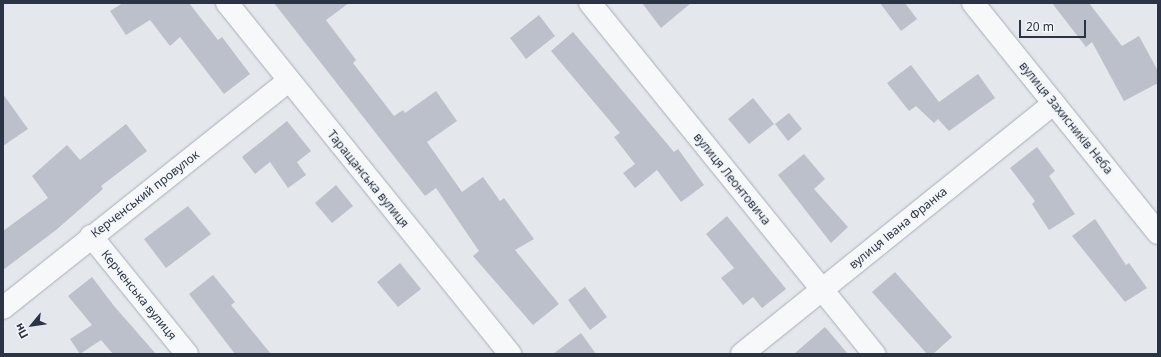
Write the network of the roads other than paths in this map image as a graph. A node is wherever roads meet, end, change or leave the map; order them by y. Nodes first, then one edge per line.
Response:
1 (227, 3) edge
2 (590, 3) edge
3 (973, 3) edge
4 (288, 81) junction
5 (1054, 103) junction
6 (1158, 233) edge
7 (91, 236) junction
8 (822, 289) junction
9 (3, 308) edge
10 (187, 354) edge
11 (510, 354) edge
12 (742, 354) edge
13 (874, 354) edge

1 - 4 street, Таращанська вулиця
2 - 8 street, вулиця Леонтовича
3 - 5 street, вулиця Захисників Неба
4 - 7 street, Керченський провулок
4 - 11 street, Таращанська вулиця
5 - 6 street, вулиця Захисників Неба
5 - 8 street, вулиця Івана Франка
7 - 9 street, Керченський провулок
7 - 10 street, Керченська вулиця
8 - 12 street, вулиця Івана Франка
8 - 13 street, вулиця Леонтовича

